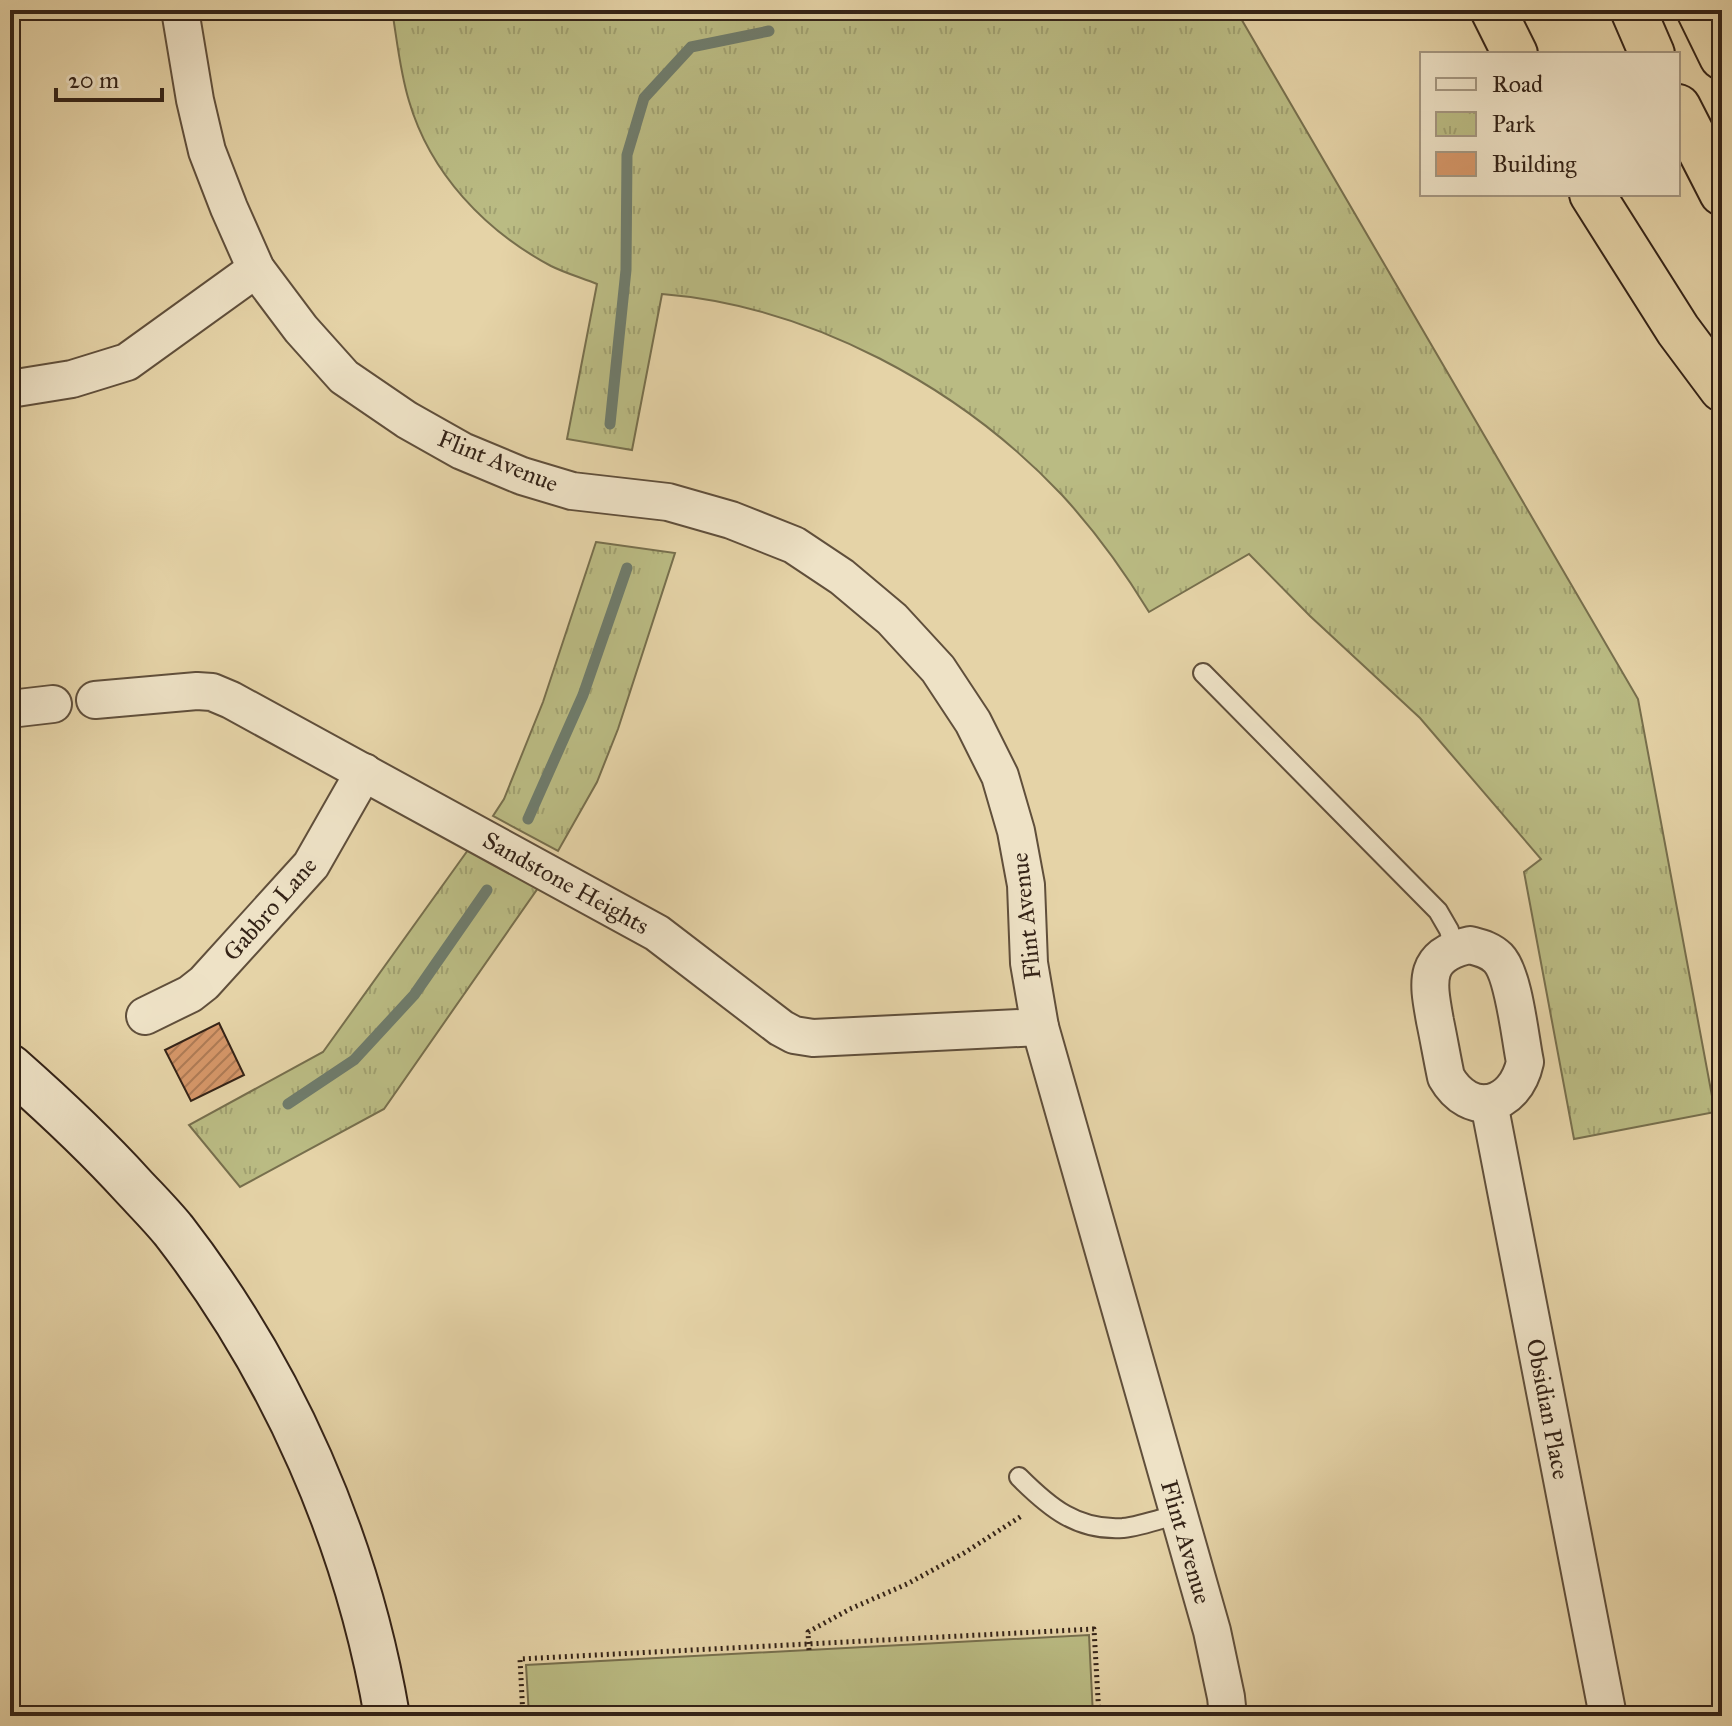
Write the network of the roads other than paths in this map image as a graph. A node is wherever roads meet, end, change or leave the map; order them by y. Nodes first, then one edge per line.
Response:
1 (180, 10) edge
2 (1493, 10) edge
3 (1633, 10) edge
4 (1699, 10) edge
5 (1514, 52) edge
6 (1651, 52) edge
7 (1722, 57) edge
8 (1680, 111) edge
9 (1722, 193) edge
10 (1593, 196) edge
11 (256, 269) junction
12 (10, 389) edge
13 (1722, 389) edge
14 (1203, 673) dead end
15 (95, 700) dead end
16 (53, 704) dead end
17 (10, 709) edge
18 (364, 772) junction
19 (1454, 948) junction
20 (145, 1016) dead end
21 (1040, 1027) junction
22 (10, 1067) edge
23 (1489, 1103) junction
24 (1019, 1477) dead end
25 (1178, 1514) junction
26 (387, 1716) edge
27 (1228, 1716) edge
28 (1608, 1716) edge

1 - 11 street, Flint Avenue
2 - 5 highway
3 - 6 highway
4 - 7 highway
8 - 9 highway
10 - 13 highway
11 - 12 street
11 - 21 street, Flint Avenue
14 - 19 lane
15 - 18 street, Sandstone Heights
16 - 17 street
18 - 20 street, Gabbro Lane
18 - 21 street, Sandstone Heights
19 - 23 street
19 - 23 street
21 - 25 street, Flint Avenue
22 - 26 street
23 - 28 street, Obsidian Place
24 - 25 lane
25 - 27 street, Flint Avenue

